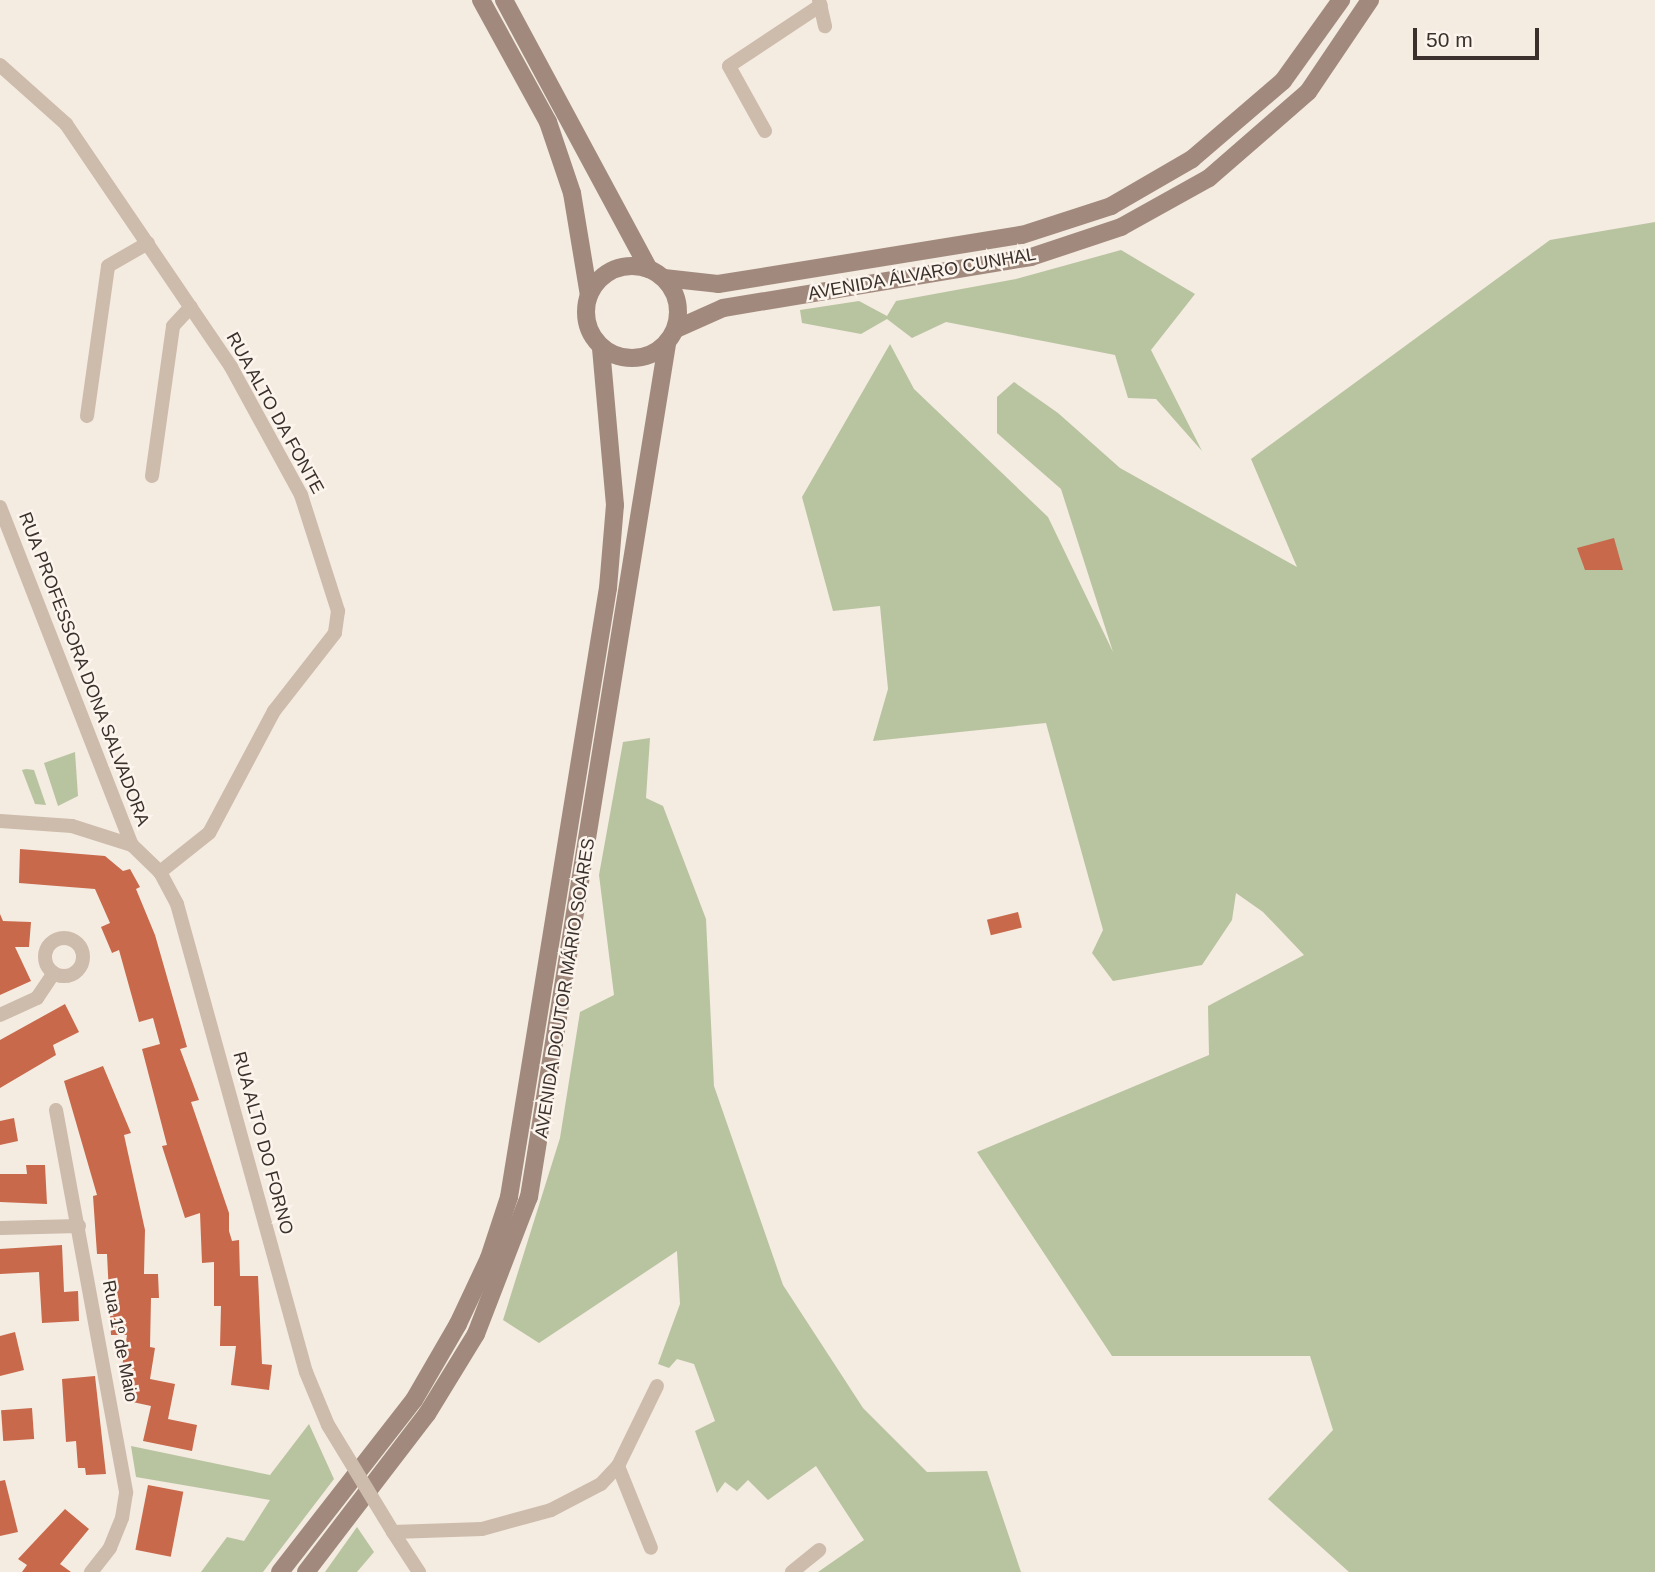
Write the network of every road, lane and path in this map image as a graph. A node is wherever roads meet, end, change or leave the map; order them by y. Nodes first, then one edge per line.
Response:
1 (481, 0) edge
2 (504, 0) edge
3 (1341, 0) edge
4 (1370, 0) edge
5 (820, 3) edge
6 (825, 26) dead end
7 (0, 65) edge
8 (765, 131) dead end
9 (148, 243) junction
10 (656, 273) junction
11 (589, 296) junction
12 (191, 307) junction
13 (671, 337) junction
14 (601, 347) junction
15 (87, 416) dead end
16 (152, 475) dead end
17 (0, 507) edge
18 (0, 821) edge
19 (132, 845) junction
20 (160, 872) junction
21 (54, 973) dead end
22 (0, 1015) edge
23 (56, 1110) dead end
24 (79, 1226) junction
25 (0, 1228) edge
26 (657, 1386) dead end
27 (618, 1466) junction
28 (393, 1532) junction
29 (651, 1548) dead end
30 (818, 1550) dead end
31 (91, 1572) edge
32 (280, 1572) edge
33 (306, 1572) edge
34 (419, 1572) edge
35 (792, 1572) edge

1 - 11 main road
2 - 10 main road
3 - 10 main road, AVENIDA ÁLVARO CUNHAL
4 - 13 main road, AVENIDA ÁLVARO CUNHAL
5 - 6 street
5 - 8 street
7 - 9 street, RUA ALTO DA FONTE
9 - 12 street, RUA ALTO DA FONTE
9 - 15 street
10 - 11 main road
10 - 13 main road
11 - 14 main road
12 - 16 street
12 - 20 street, RUA ALTO DA FONTE
13 - 14 main road
13 - 33 main road, AVENIDA DOUTOR MÁRIO SOARES
14 - 32 main road, AVENIDA DOUTOR MÁRIO SOARES
17 - 19 street, RUA PROFESSORA DONA SALVADORA
18 - 19 street, RUA ALTO DO FORNO
19 - 20 street, RUA ALTO DO FORNO
20 - 28 street, RUA ALTO DO FORNO, bridge
21 - 22 street
23 - 24 street, Rua 1º de Maio
24 - 25 street
24 - 31 street, Rua 1º de Maio
26 - 27 street
27 - 28 street
27 - 29 street
28 - 34 street, RUA ALTO DO FORNO
30 - 35 street

